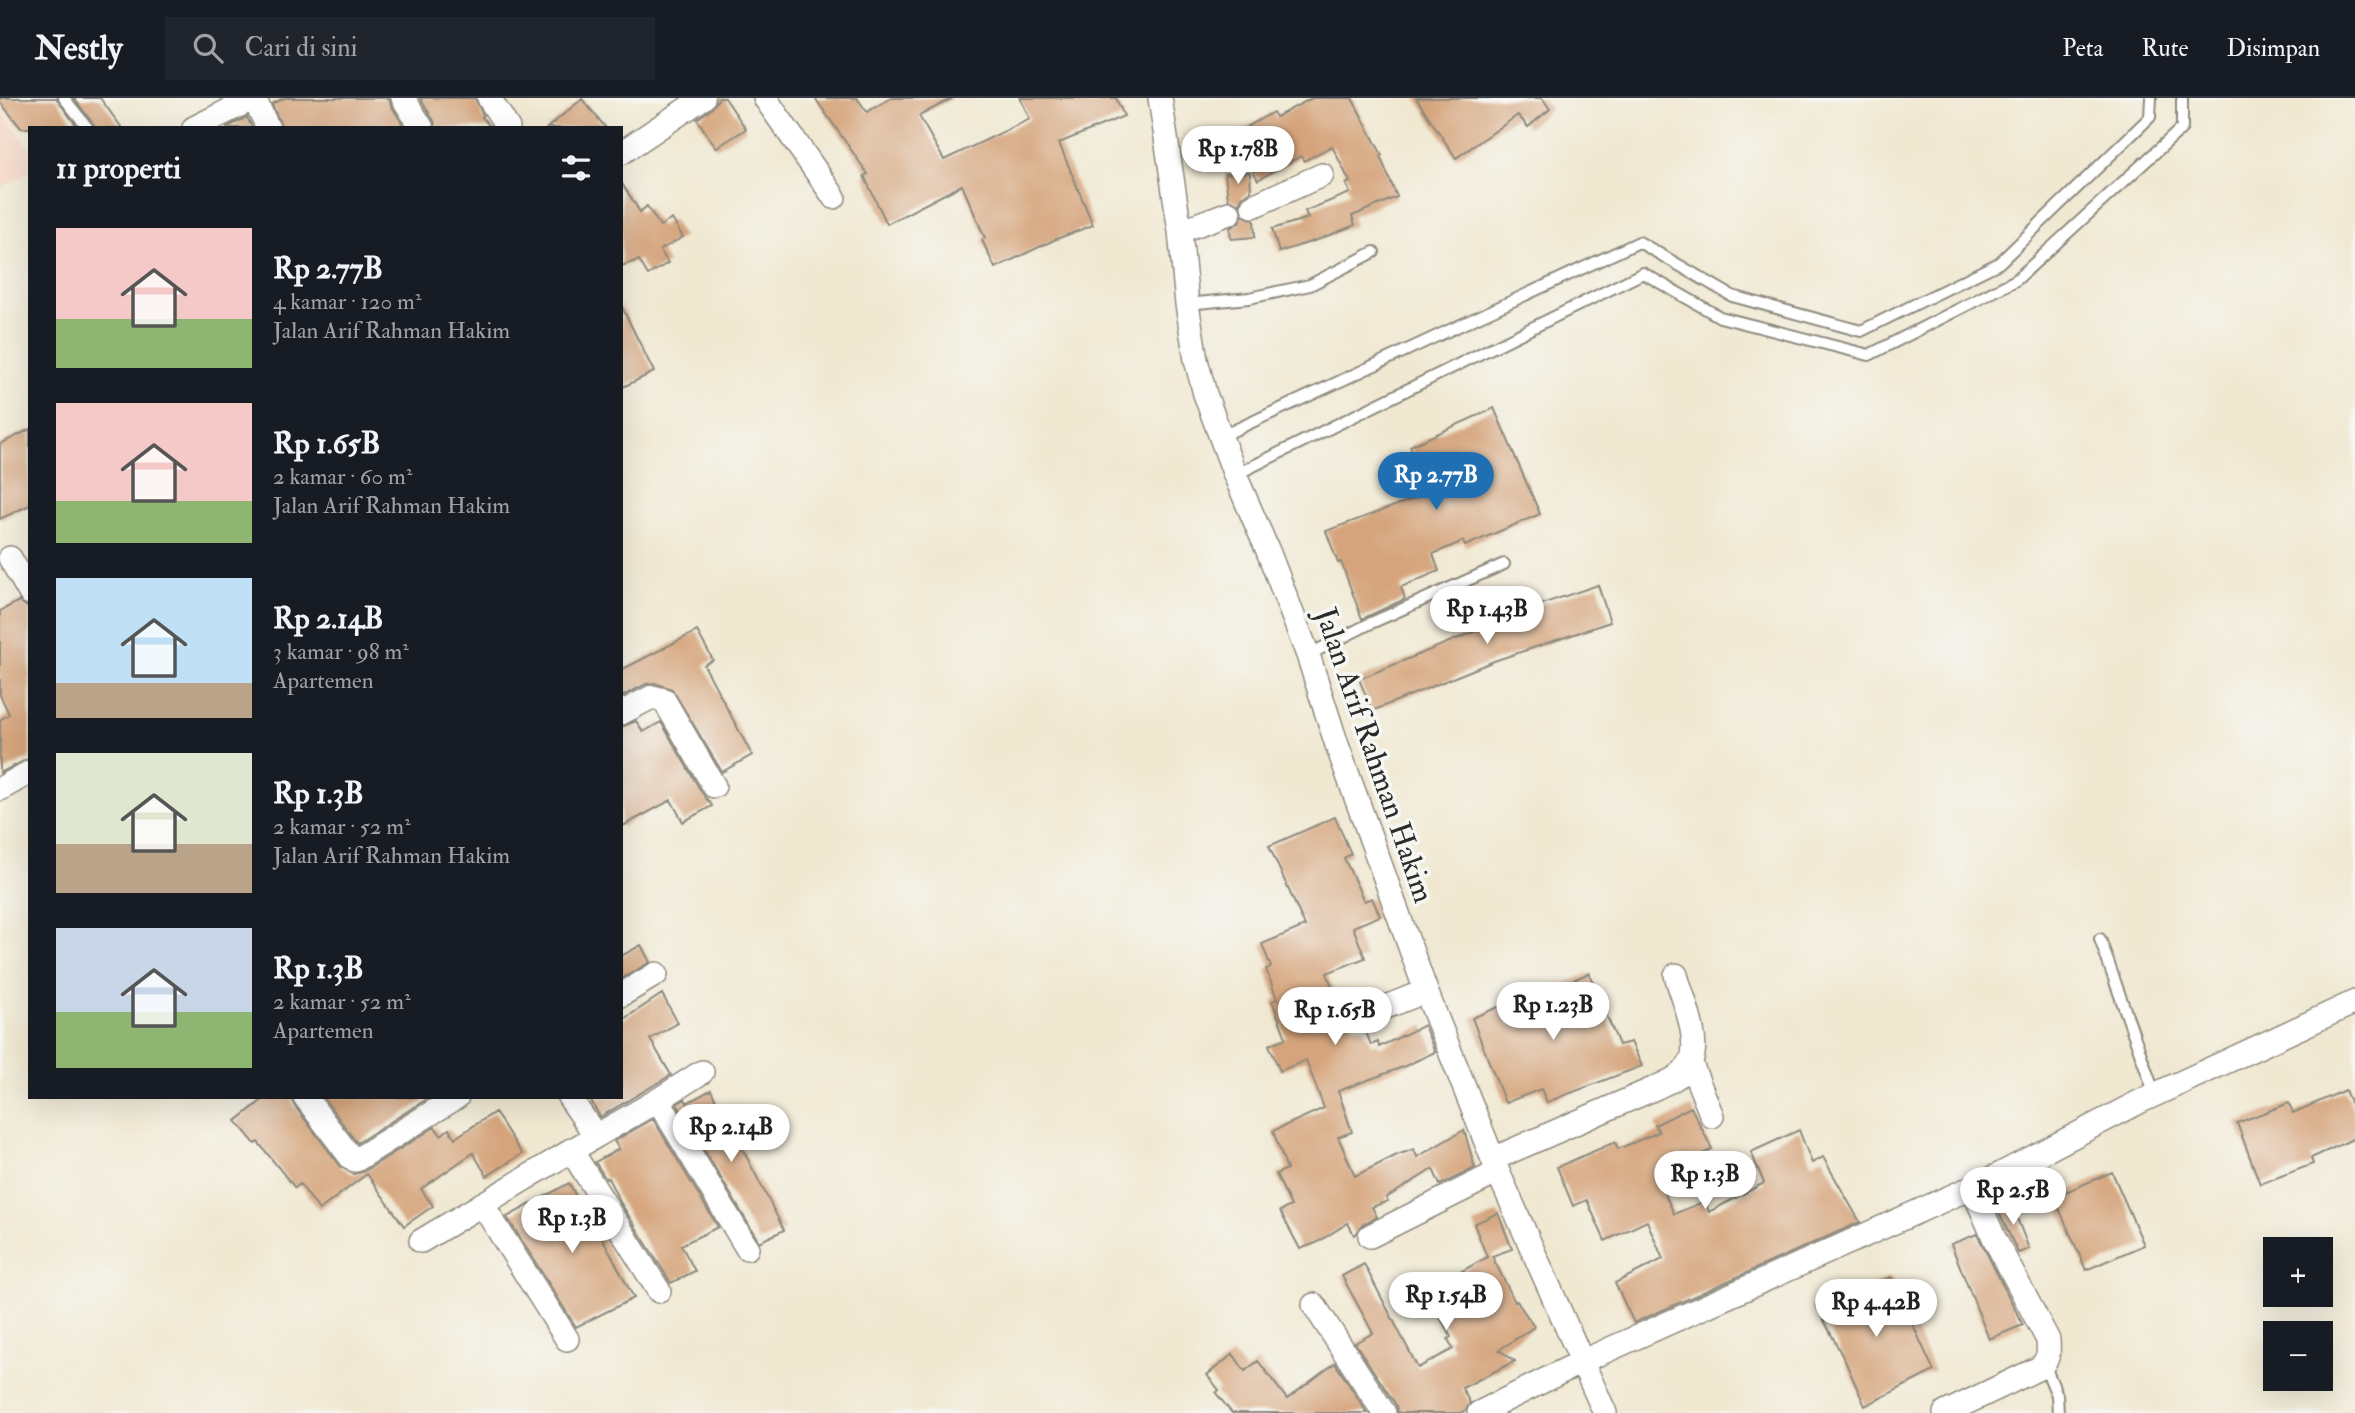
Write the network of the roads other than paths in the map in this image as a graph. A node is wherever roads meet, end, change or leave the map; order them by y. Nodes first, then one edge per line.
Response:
1 (64, 98) edge
2 (254, 98) edge
3 (403, 98) edge
4 (489, 98) edge
5 (703, 98) edge
6 (765, 98) edge
7 (1160, 98) edge
8 (2151, 98) edge
9 (2182, 98) edge
10 (86, 126) edge
11 (198, 126) edge
12 (267, 126) edge
13 (421, 126) edge
14 (507, 126) edge
15 (623, 152) edge
16 (1322, 175) dead end
17 (834, 197) dead end
18 (1252, 206) dead end
19 (1229, 213) dead end
20 (1180, 231) junction
21 (1374, 252) dead end
22 (1187, 304) junction
23 (1220, 438) junction
24 (1235, 475) junction
25 (13, 557) edge
26 (1504, 564) dead end
27 (28, 589) edge
28 (1308, 655) junction
29 (623, 712) edge
30 (28, 773) edge
31 (714, 786) dead end
32 (0, 789) edge
33 (2100, 939) dead end
34 (656, 974) dead end
35 (1676, 975) dead end
36 (1426, 991) junction
37 (623, 994) edge
38 (2355, 1002) edge
39 (1363, 1016) dead end
40 (1691, 1064) junction
41 (702, 1072) dead end
42 (2155, 1095) junction
43 (307, 1099) edge
44 (454, 1099) edge
45 (570, 1099) edge
46 (658, 1100) junction
47 (1712, 1116) dead end
48 (596, 1136) junction
49 (571, 1150) junction
50 (1495, 1165) junction
51 (1972, 1187) junction
52 (482, 1204) junction
53 (1370, 1236) dead end
54 (421, 1241) dead end
55 (747, 1248) dead end
56 (659, 1291) dead end
57 (1314, 1305) dead end
58 (567, 1339) dead end
59 (1581, 1362) junction
60 (2044, 1364) junction
61 (1384, 1413) edge
62 (1479, 1413) edge
63 (1605, 1413) edge
64 (1945, 1413) edge
65 (2058, 1413) edge

1 - 10 lane
2 - 11 street
2 - 12 street
3 - 13 street
4 - 14 street
5 - 15 street
6 - 17 street
7 - 20 street, Jalan Arif Rahman Hakim
8 - 23 lane
9 - 24 lane
16 - 18 street
19 - 20 street
20 - 22 street, Jalan Arif Rahman Hakim
21 - 22 lane
22 - 23 street, Jalan Arif Rahman Hakim
23 - 24 street, Jalan Arif Rahman Hakim
24 - 28 street, Jalan Arif Rahman Hakim
25 - 27 street
26 - 28 lane
28 - 36 street, Jalan Arif Rahman Hakim
29 - 31 street
30 - 32 street
33 - 42 lane
34 - 37 street
35 - 40 street
36 - 39 street
36 - 50 street, Jalan Arif Rahman Hakim
38 - 42 street
40 - 47 street
40 - 50 street
41 - 46 street
42 - 51 street
43 - 44 street
45 - 48 street
46 - 48 street
46 - 55 street
48 - 49 street
49 - 52 street
49 - 56 street
50 - 53 street
50 - 59 street, Jalan Arif Rahman Hakim
51 - 59 street
51 - 60 street
52 - 54 street
52 - 58 street
57 - 61 street
59 - 62 street
59 - 63 street, Jalan Arif Rahman Hakim
60 - 64 street
60 - 65 lane

